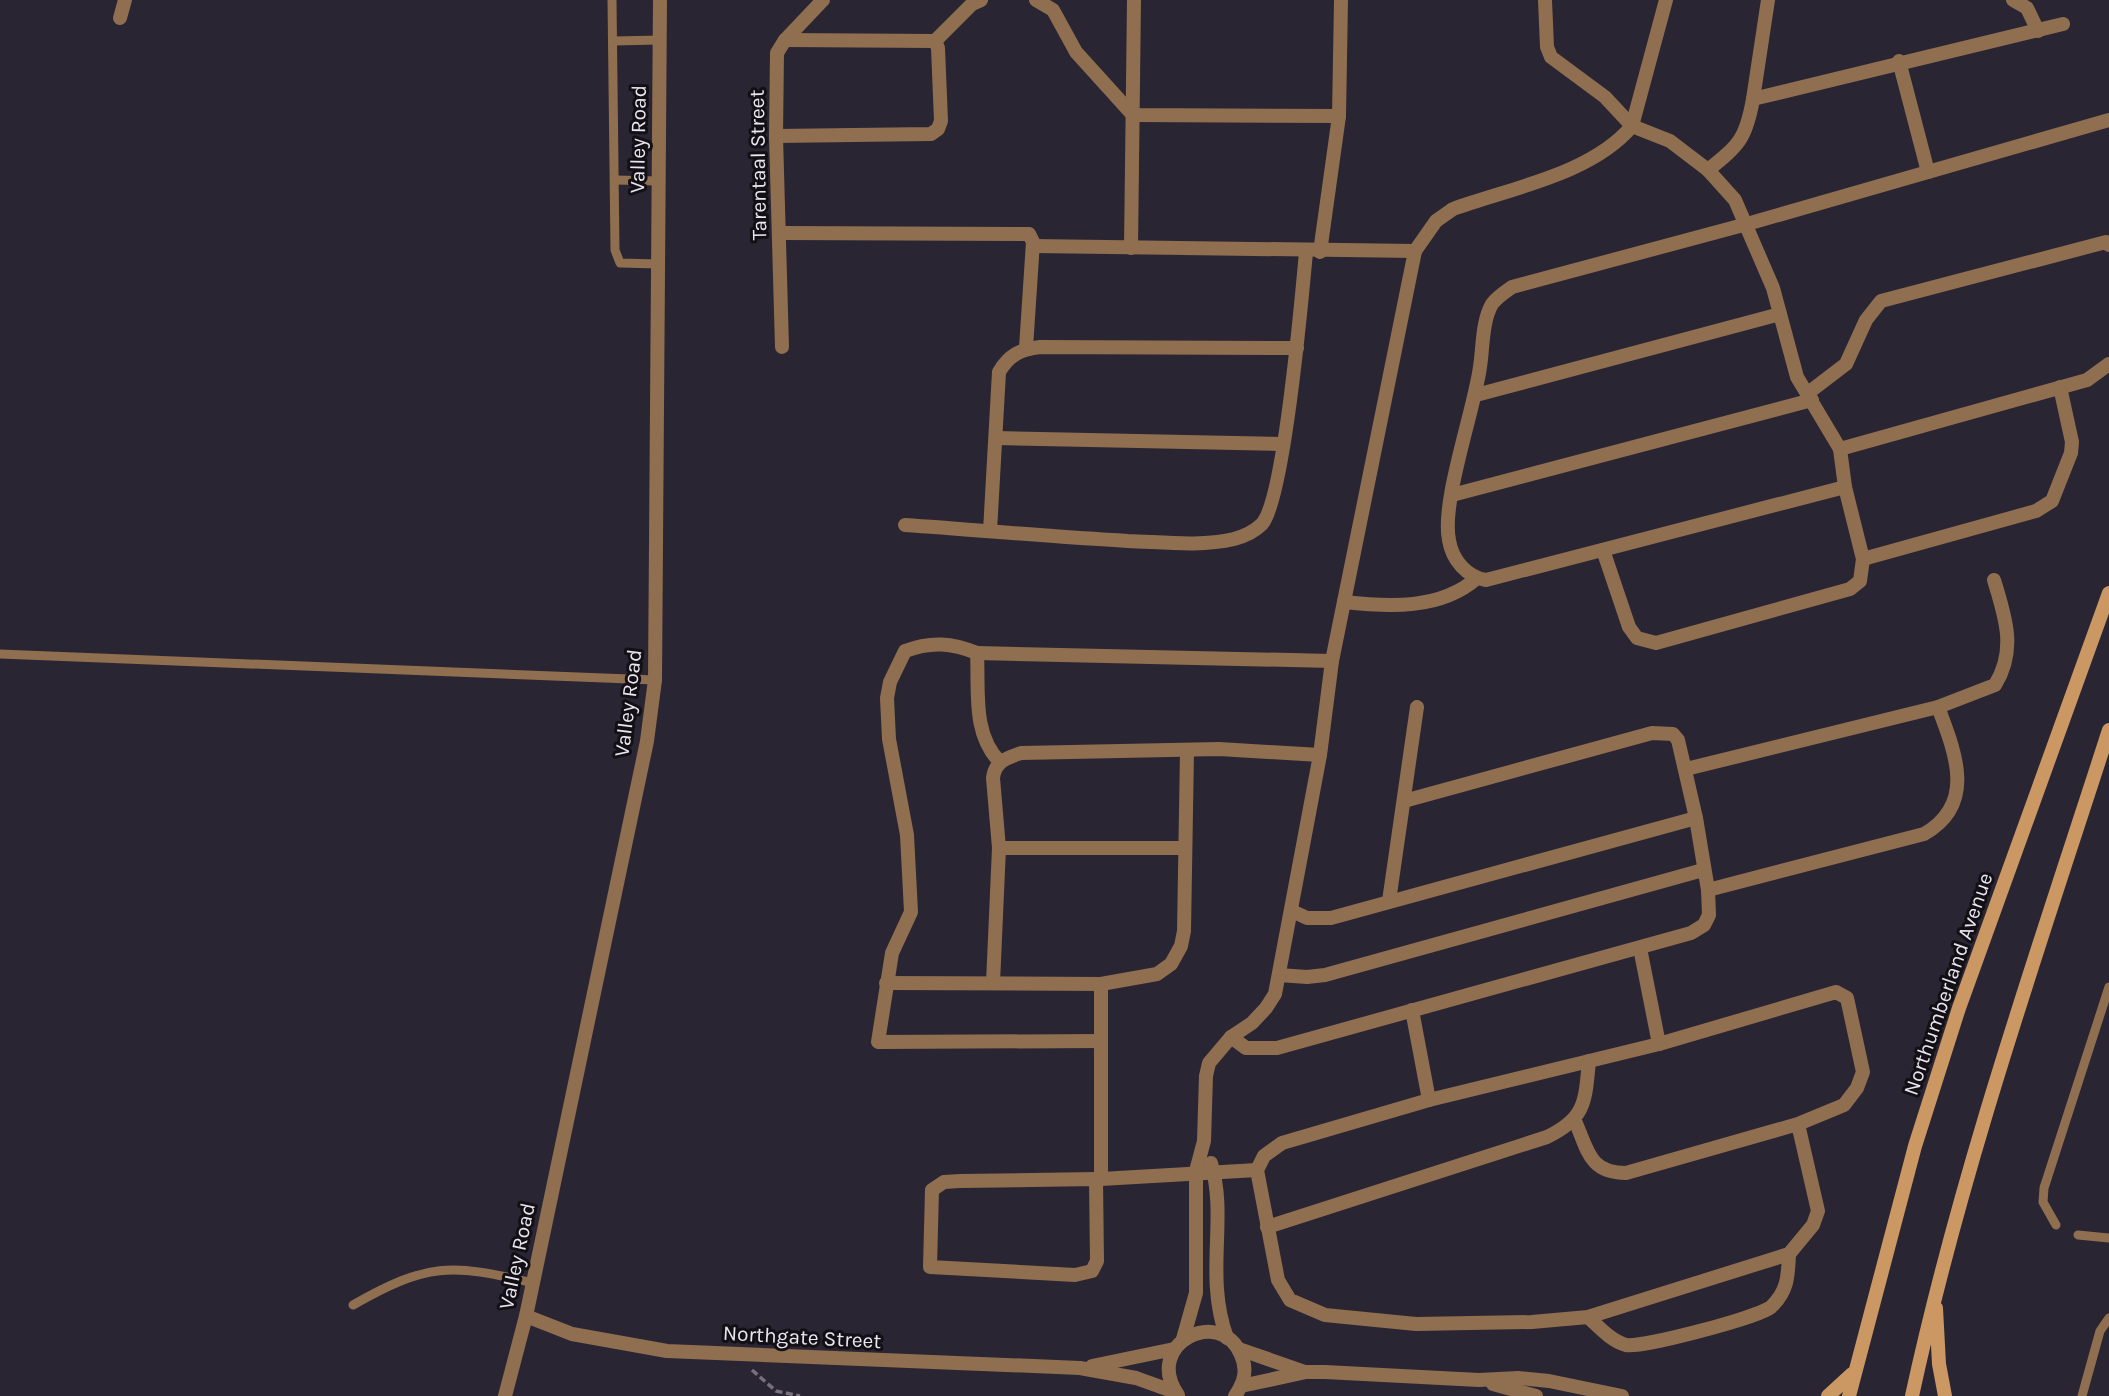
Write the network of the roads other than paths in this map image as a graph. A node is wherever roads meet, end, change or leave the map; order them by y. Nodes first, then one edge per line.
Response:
1 (125, 0) edge
2 (612, 0) edge
3 (660, 0) edge
4 (823, 0) edge
5 (981, 0) edge
6 (1036, 0) edge
7 (1134, 0) edge
8 (1341, 0) edge
9 (1545, 0) edge
10 (1666, 0) edge
11 (1768, 0) edge
12 (2013, 0) edge
13 (120, 18) dead end
14 (2063, 24) dead end
15 (2038, 31) junction
16 (660, 40) junction
17 (785, 40) junction
18 (613, 41) junction
19 (935, 41) junction
20 (1899, 61) junction
21 (1754, 99) junction
22 (1133, 115) junction
23 (1339, 116) junction
24 (2109, 120) edge
25 (1632, 125) junction
26 (776, 136) junction
27 (1708, 170) junction
28 (1928, 172) junction
29 (615, 180) junction
30 (659, 181) junction
31 (1747, 224) junction
32 (781, 233) junction
33 (2109, 245) edge
34 (1033, 246) junction
35 (1131, 248) junction
36 (1415, 251) junction
37 (1313, 252) junction
38 (658, 264) junction
39 (1780, 314) junction
40 (782, 347) dead end
41 (1026, 348) junction
42 (1297, 348) junction
43 (2109, 364) edge
44 (2060, 387) junction
45 (1476, 395) junction
46 (1810, 396) junction
47 (996, 438) junction
48 (1282, 444) junction
49 (1840, 449) junction
50 (1845, 487) junction
51 (1452, 495) junction
52 (905, 524) dead end
53 (990, 531) junction
54 (1602, 550) junction
55 (1863, 559) junction
56 (1477, 578) junction
57 (1994, 580) dead end
58 (2109, 593) edge
59 (1344, 602) junction
60 (977, 653) junction
61 (0, 654) edge
62 (1332, 661) junction
63 (655, 680) junction
64 (1417, 707) dead end
65 (1938, 707) junction
66 (2109, 730) edge
67 (1187, 751) junction
68 (1320, 755) junction
69 (1000, 762) junction
70 (1686, 769) junction
71 (1405, 801) junction
72 (1696, 818) junction
73 (999, 848) junction
74 (1184, 848) junction
75 (1703, 870) junction
76 (1708, 891) junction
77 (1389, 901) junction
78 (1292, 911) junction
79 (1640, 948) junction
80 (1279, 975) junction
81 (886, 983) junction
82 (993, 983) junction
83 (1101, 984) junction
84 (2109, 988) edge
85 (1412, 1010) junction
86 (1231, 1037) junction
87 (1101, 1041) junction
88 (1659, 1044) junction
89 (1589, 1061) junction
90 (1429, 1100) junction
91 (1575, 1121) junction
92 (1798, 1124) junction
93 (1204, 1141) junction
94 (1257, 1170) junction
95 (1196, 1171) junction
96 (1213, 1171) junction
97 (1098, 1178) junction
98 (2056, 1225) dead end
99 (1267, 1227) junction
100 (2078, 1235) dead end
101 (2109, 1238) edge
102 (1789, 1254) junction
103 (1197, 1277) junction
104 (1214, 1277) junction
105 (533, 1283) junction
106 (1935, 1289) junction
107 (353, 1305) dead end
108 (526, 1316) junction
109 (1588, 1317) junction
110 (2109, 1318) edge
111 (1227, 1338) junction
112 (1179, 1344) junction
113 (1239, 1349) junction
114 (1080, 1368) junction
115 (1306, 1372) junction
116 (1852, 1374) junction
117 (1479, 1380) junction
118 (1238, 1391) edge
119 (1177, 1394) edge
120 (505, 1396) edge
121 (1536, 1396) edge
122 (1622, 1396) edge
123 (1828, 1396) edge
124 (1849, 1396) edge
125 (1912, 1396) edge
126 (1945, 1396) edge
127 (2082, 1396) edge

1 - 13 street
2 - 18 lane
3 - 16 street, Valley Road
4 - 17 street, Tarentaal Street
5 - 19 street
6 - 22 street
7 - 22 street
8 - 23 street
9 - 25 street
10 - 25 street
11 - 21 street
12 - 15 street
14 - 15 street
15 - 20 street
16 - 18 lane
16 - 30 street, Valley Road
17 - 19 street
17 - 26 street, Tarentaal Street
18 - 29 lane
19 - 26 street
20 - 21 street
20 - 28 street
21 - 27 street
22 - 23 street
22 - 35 street
23 - 37 street
24 - 28 street
25 - 27 street
25 - 36 street
26 - 32 street, Tarentaal Street
27 - 31 street
28 - 31 street
29 - 30 lane
29 - 38 lane
30 - 38 street, Valley Road
31 - 39 street
31 - 45 street
32 - 34 street
32 - 40 street, Tarentaal Street
33 - 46 street
34 - 35 street
34 - 41 street
35 - 37 street
36 - 37 street
36 - 59 street
37 - 42 street
38 - 63 street, Valley Road
39 - 45 street
39 - 46 street
41 - 42 street
41 - 47 street
42 - 48 street
43 - 44 street
44 - 49 street
44 - 55 street
45 - 51 street
46 - 49 street
46 - 51 street
47 - 48 street
47 - 53 street
48 - 53 street
49 - 50 street
50 - 54 street
50 - 55 street
51 - 56 street
52 - 53 street
54 - 55 street
54 - 56 street
56 - 59 street
57 - 65 street
58 - 116 main road, Northumberland Avenue
59 - 62 street
60 - 62 street
60 - 69 street
60 - 81 street
61 - 63 lane
62 - 68 street
63 - 105 street, Valley Road
64 - 71 street
65 - 70 street
65 - 76 street
66 - 106 main road
67 - 68 street
67 - 69 street
67 - 74 street
68 - 78 street
69 - 73 street
70 - 71 street
70 - 72 street
71 - 77 street
72 - 75 street
72 - 77 street
73 - 74 street
73 - 82 street
74 - 83 street
75 - 76 street
75 - 80 street
76 - 79 street
77 - 78 street
78 - 80 street
79 - 85 street
79 - 88 street
80 - 86 street
81 - 82 street
81 - 87 street
82 - 83 street
83 - 87 street
84 - 98 lane
85 - 86 street
85 - 90 street
86 - 93 street
87 - 97 street
88 - 89 street
88 - 92 street
89 - 90 street
89 - 91 street
90 - 94 street
91 - 92 street
91 - 99 street
92 - 102 street
93 - 95 street
93 - 96 street
94 - 96 street
94 - 99 street
95 - 96 street
95 - 97 street
95 - 103 street
96 - 104 street
97 - 97 street
99 - 109 street
100 - 101 lane
102 - 109 street
102 - 109 street
103 - 104 street
103 - 112 street
104 - 111 street
105 - 107 lane
105 - 108 street, Valley Road
106 - 125 main road
106 - 126 main road
108 - 114 street, Northgate Street
108 - 120 street, Valley Road
110 - 127 lane
111 - 112 street, Northgate Street
111 - 113 street
112 - 114 street, Northgate Street
112 - 119 street
113 - 115 street
113 - 118 street
114 - 119 street, Northgate Street
115 - 117 street
115 - 118 street
116 - 123 main road
116 - 124 main road, Northumberland Avenue
117 - 121 street
117 - 122 street

